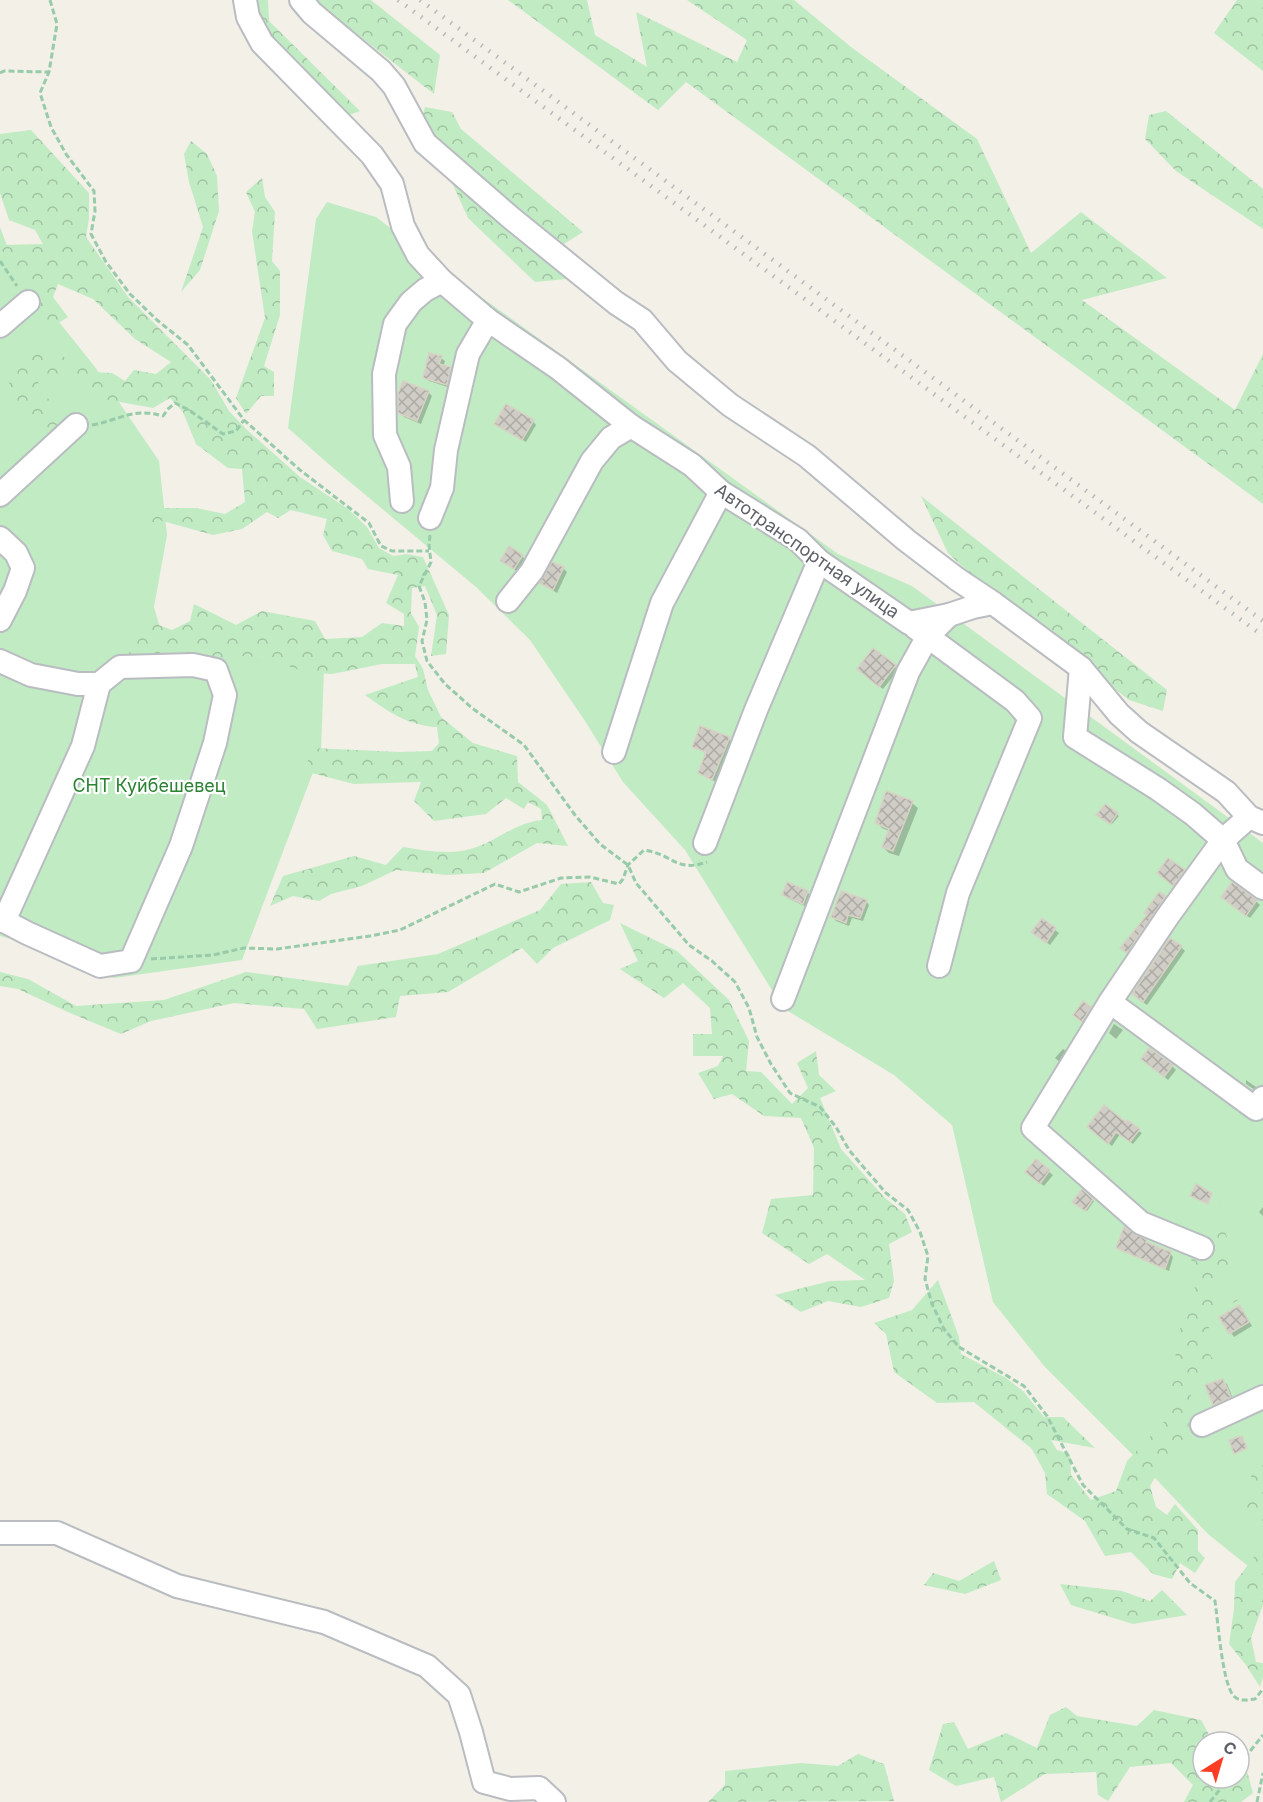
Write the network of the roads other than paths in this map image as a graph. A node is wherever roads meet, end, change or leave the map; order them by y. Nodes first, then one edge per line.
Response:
1 (245, 0) edge
2 (301, 0) edge
3 (442, 281) junction
4 (28, 302) road end
5 (488, 320) junction
6 (0, 326) edge
7 (76, 425) road end
8 (631, 426) junction
9 (721, 492) junction
10 (0, 495) edge
11 (402, 501) dead end
12 (430, 518) road end
13 (0, 538) edge
14 (819, 561) junction
15 (508, 601) dead end
16 (993, 603) junction
17 (949, 615) junction
18 (0, 620) edge
19 (909, 623) junction
20 (928, 636) junction
21 (0, 661) edge
22 (1081, 668) junction
23 (99, 684) junction
24 (614, 752) dead end
25 (1256, 820) edge
26 (1222, 840) junction
27 (705, 843) road end
28 (1263, 888) edge
29 (2, 921) edge
30 (939, 966) dead end
31 (783, 999) dead end
32 (1110, 1002) junction
33 (1263, 1098) edge
34 (1202, 1248) dead end
35 (1263, 1397) edge
36 (1202, 1425) dead end
37 (0, 1533) edge
38 (554, 1802) edge

1 - 3 street, Автотранспортная улица
2 - 16 street
3 - 5 street, Автотранспортная улица
3 - 11 street
4 - 6 street
5 - 8 street, Автотранспортная улица
5 - 12 street
7 - 10 street
8 - 9 street, Автотранспортная улица
8 - 15 street
9 - 14 street, Автотранспортная улица
9 - 24 street
13 - 18 street
14 - 19 street, Автотранспортная улица
14 - 27 street
16 - 17 street, Автотранспортная улица
16 - 22 street
17 - 19 street, Автотранспортная улица
17 - 20 street
19 - 20 street
20 - 30 street
20 - 31 street
21 - 23 street
22 - 25 street
22 - 26 street
23 - 29 street
23 - 29 street
25 - 26 street
26 - 28 street
26 - 32 street
32 - 33 street
32 - 34 street
35 - 36 street
37 - 38 street

